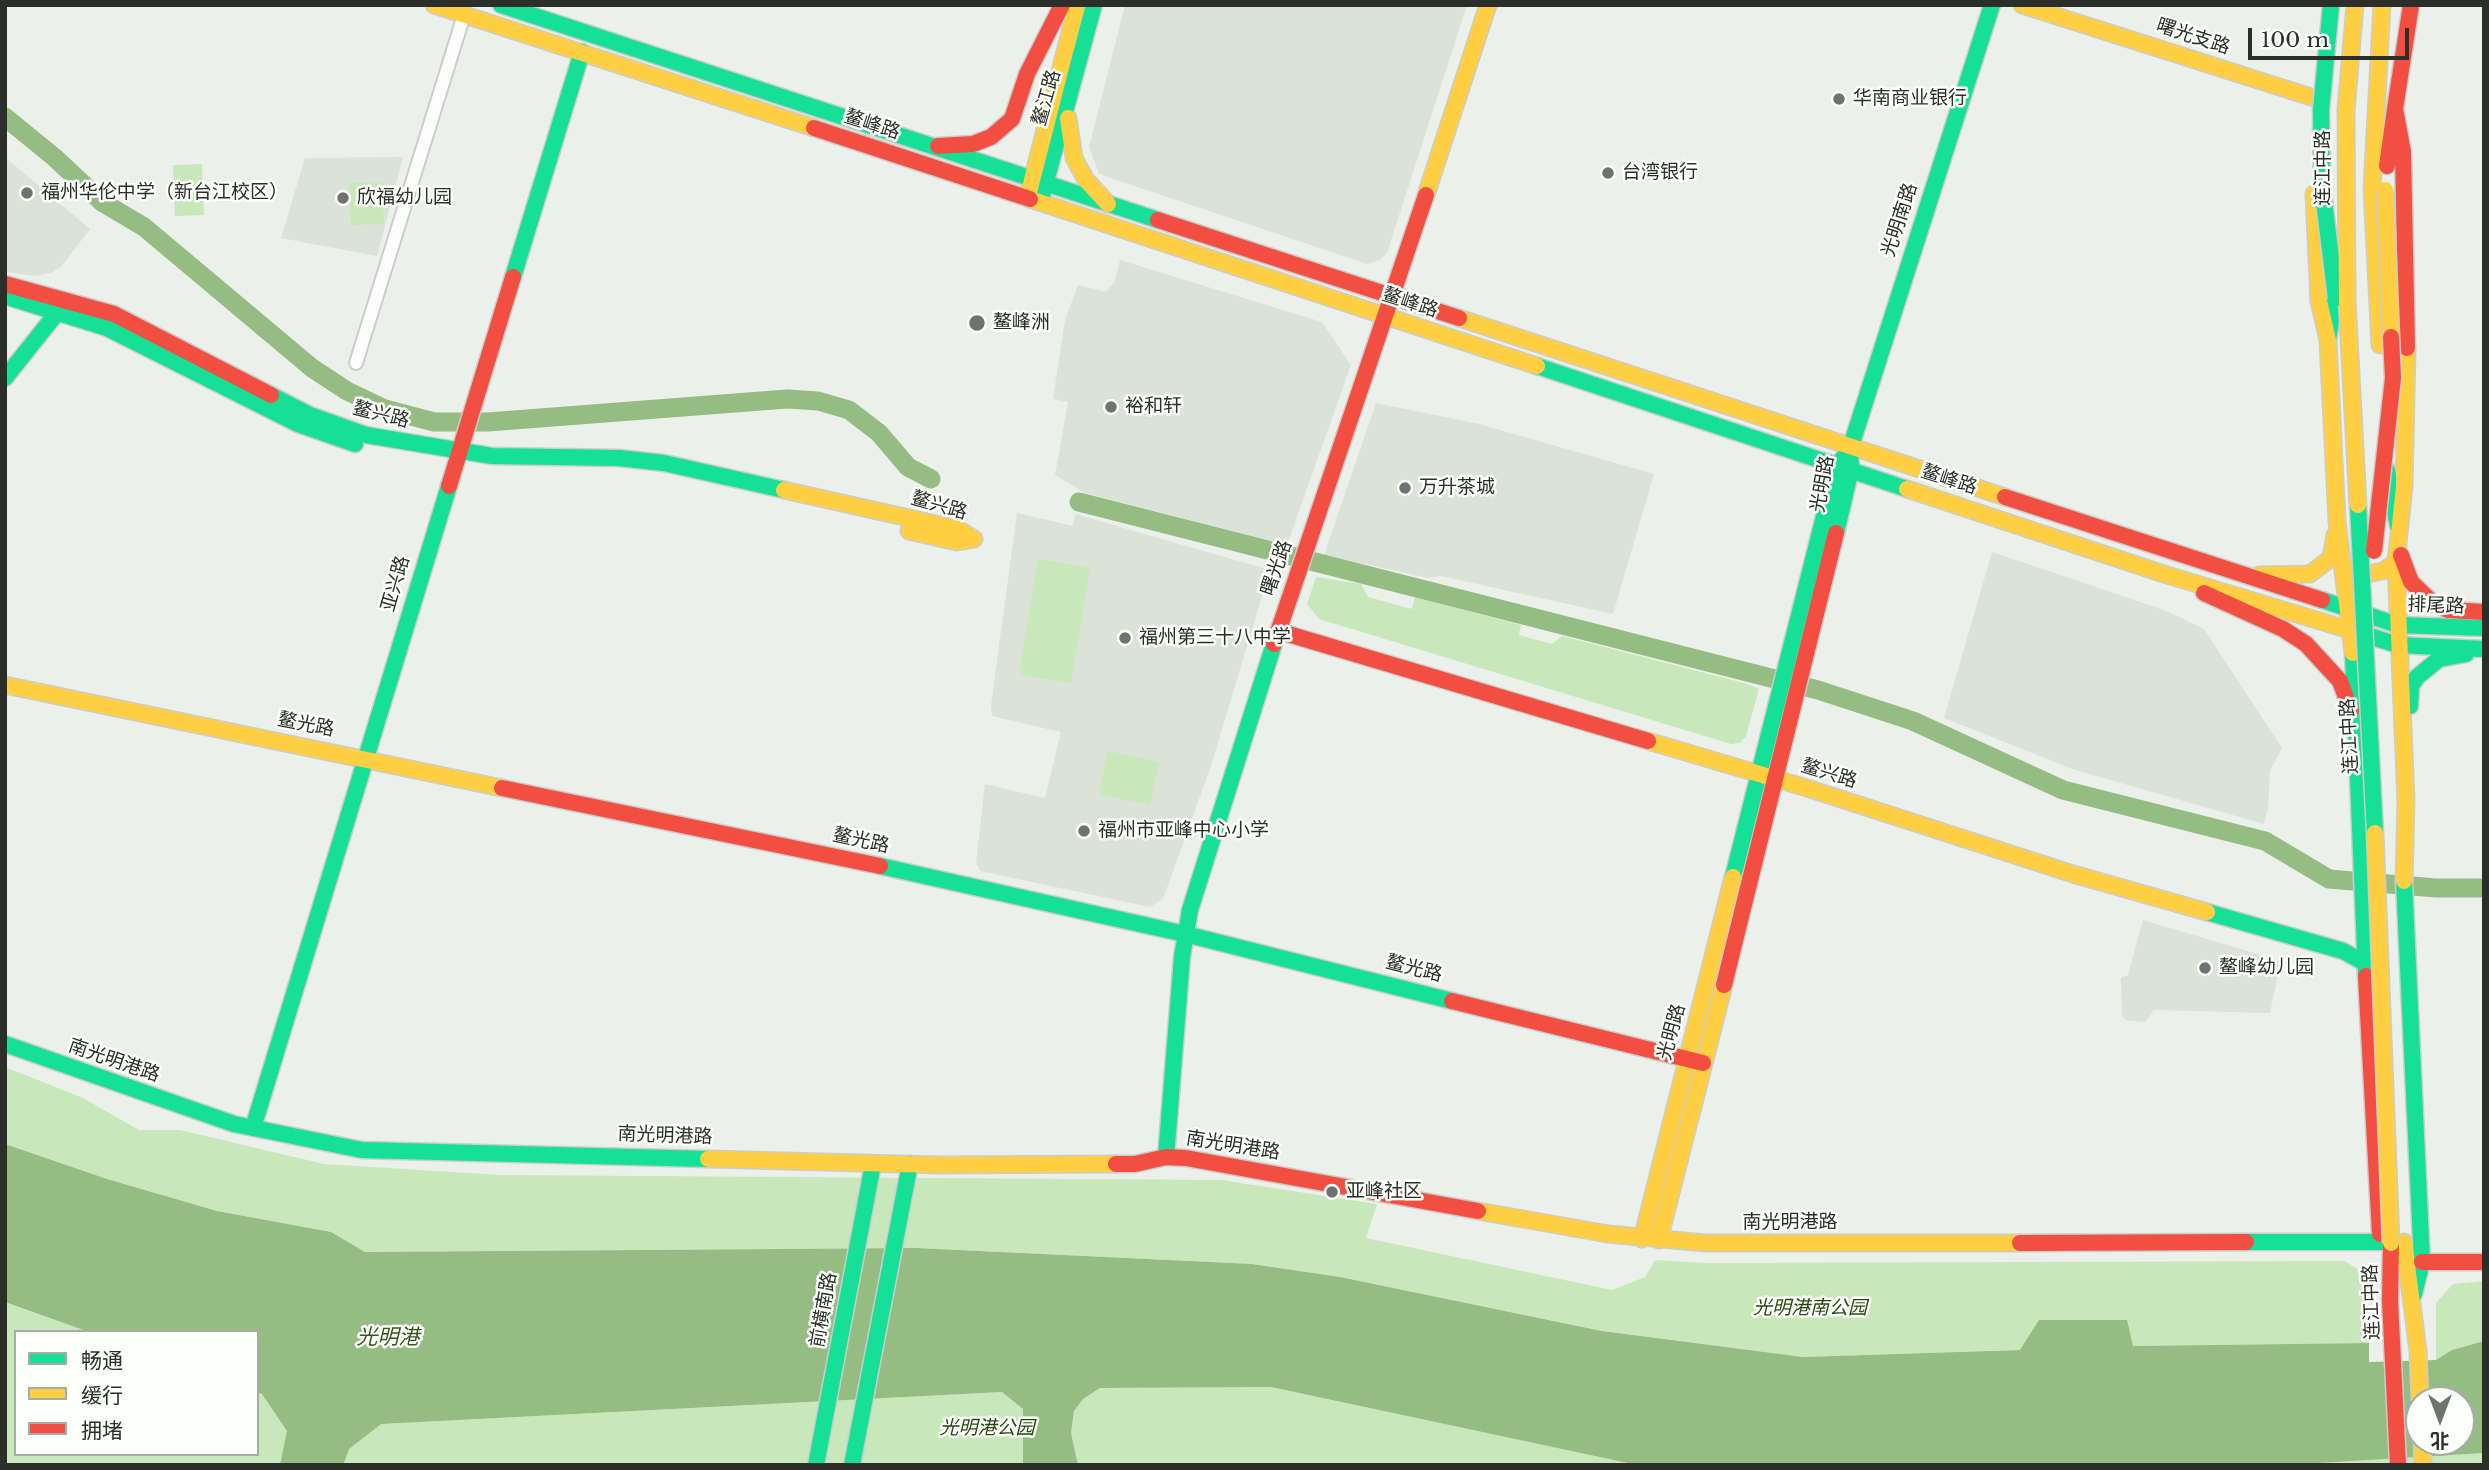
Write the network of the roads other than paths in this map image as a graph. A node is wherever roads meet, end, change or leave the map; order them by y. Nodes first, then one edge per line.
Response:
1 (434, 5) edge
2 (501, 5) edge
3 (1062, 5) edge
4 (1077, 5) edge
5 (1094, 5) edge
6 (1488, 5) edge
7 (1992, 5) edge
8 (2022, 5) edge
9 (2320, 5) edge
10 (2331, 5) edge
11 (2342, 5) edge
12 (2355, 5) edge
13 (2370, 5) edge
14 (2382, 5) edge
15 (2411, 5) edge
16 (464, 15) junction
17 (582, 52) junction
18 (2311, 97) junction
19 (1068, 104) junction
20 (2395, 109) junction
21 (932, 146) junction
22 (1039, 180) junction
23 (1034, 200) junction
24 (1108, 204) junction
25 (5, 284) edge
26 (5, 296) edge
27 (1392, 299) junction
28 (62, 307) junction
29 (1386, 317) junction
30 (2328, 340) junction
31 (356, 363) dead end
32 (2351, 368) junction
33 (5, 377) edge
34 (1850, 449) junction
35 (459, 451) junction
36 (1844, 467) junction
37 (2337, 521) junction
38 (2398, 526) junction
39 (2398, 545) junction
40 (2374, 551) junction
41 (2343, 559) junction
42 (2396, 562) junction
43 (2167, 575) junction
44 (2243, 575) junction
45 (2348, 609) junction
46 (2484, 612) edge
47 (2398, 625) junction
48 (2484, 628) edge
49 (1278, 631) junction
50 (2352, 632) junction
51 (2399, 645) junction
52 (2484, 651) edge
53 (5, 685) edge
54 (1788, 698) junction
55 (2359, 743) junction
56 (367, 759) junction
57 (1768, 777) junction
58 (2406, 800) junction
59 (1185, 934) junction
60 (2365, 964) junction
61 (5, 1044) edge
62 (1686, 1059) junction
63 (1703, 1063) junction
64 (254, 1128) junction
65 (1166, 1157) junction
66 (873, 1164) junction
67 (910, 1164) junction
68 (1642, 1239) junction
69 (1659, 1240) junction
70 (2392, 1242) junction
71 (2422, 1262) junction
72 (2484, 1262) edge
73 (2412, 1301) junction
74 (2419, 1386) edge
75 (2398, 1457) edge
76 (816, 1465) edge
77 (852, 1465) edge

1 - 16 main road, 鳌峰路
2 - 21 main road, 鳌峰路
3 - 21 main road
4 - 22 main road, 鳌江路
5 - 19 main road, 鳌江路
6 - 27 main road, 曙光路
7 - 34 main road, 光明南路
8 - 18 main road, 曙光支路
9 - 18 main road
10 - 32 main road, bridge
11 - 30 main road
12 - 32 main road, 连江中路, bridge
13 - 40 main road, 连江中路, bridge
14 - 38 main road, bridge
15 - 20 main road
16 - 17 main road, 鳌峰路
16 - 31 street
17 - 23 main road, 鳌峰路
17 - 35 main road, 亚兴路
18 - 30 main road
19 - 22 main road, 鳌江路
19 - 24 main road
20 - 38 main road
20 - 40 main road, bridge
21 - 22 main road, 鳌峰路
22 - 23 main road, 鳌江路
22 - 24 main road, 鳌峰路
23 - 29 main road, 鳌峰路
24 - 27 main road, 鳌峰路
25 - 28 main road, 鳌兴路
26 - 28 main road, 鳌兴路
27 - 29 main road, 曙光路
27 - 34 main road, 鳌峰路
28 - 33 main road
28 - 35 main road, 鳌兴路
29 - 36 main road, 鳌峰路
29 - 49 main road, 曙光路
30 - 37 main road
32 - 70 main road, 连江中路, bridge
34 - 36 main road, 光明路
34 - 44 main road, 鳌峰路
35 - 35 main road, 鳌兴路
35 - 56 main road, 亚兴路
36 - 43 main road, 鳌峰路
36 - 54 main road, 光明路
36 - 54 main road, 光明路
37 - 41 main road
37 - 44 main road
38 - 39 main road
39 - 42 main road
39 - 46 main road
40 - 70 main road, 连江中路
41 - 42 main road
41 - 45 main road
42 - 47 main road
43 - 50 main road, 鳌峰路
43 - 55 main road
44 - 45 main road, 鳌峰路
45 - 47 main road, 排尾路
45 - 50 main road
47 - 48 main road, 排尾路
47 - 51 main road
49 - 57 main road, 鳌兴路
49 - 59 main road, 曙光路
50 - 51 main road, 鳌峰路
50 - 55 main road
51 - 52 main road
51 - 58 main road
52 - 58 main road
53 - 56 main road, 鳌光路
54 - 57 main road, 光明路
55 - 60 main road
56 - 59 main road, 鳌光路
56 - 64 main road, 亚兴路
57 - 60 main road, 鳌兴路
57 - 62 main road, 光明路
57 - 63 main road, 光明路
58 - 71 main road
59 - 62 main road, 鳌光路
59 - 65 main road, 曙光路
60 - 70 main road
61 - 64 main road, 南光明港路
62 - 63 main road, 鳌光路
62 - 68 main road, 光明路
63 - 69 main road, 光明路
64 - 66 main road, 南光明港路
65 - 67 main road, 南光明港路
65 - 68 main road, 南光明港路
66 - 67 main road, 南光明港路
66 - 76 main road, 前横南路
67 - 77 main road
68 - 69 main road, 南光明港路
69 - 70 main road, 南光明港路
70 - 73 main road, 连江中路
70 - 75 main road, 连江中路
71 - 72 main road
71 - 73 main road
73 - 74 main road, 连江中路

